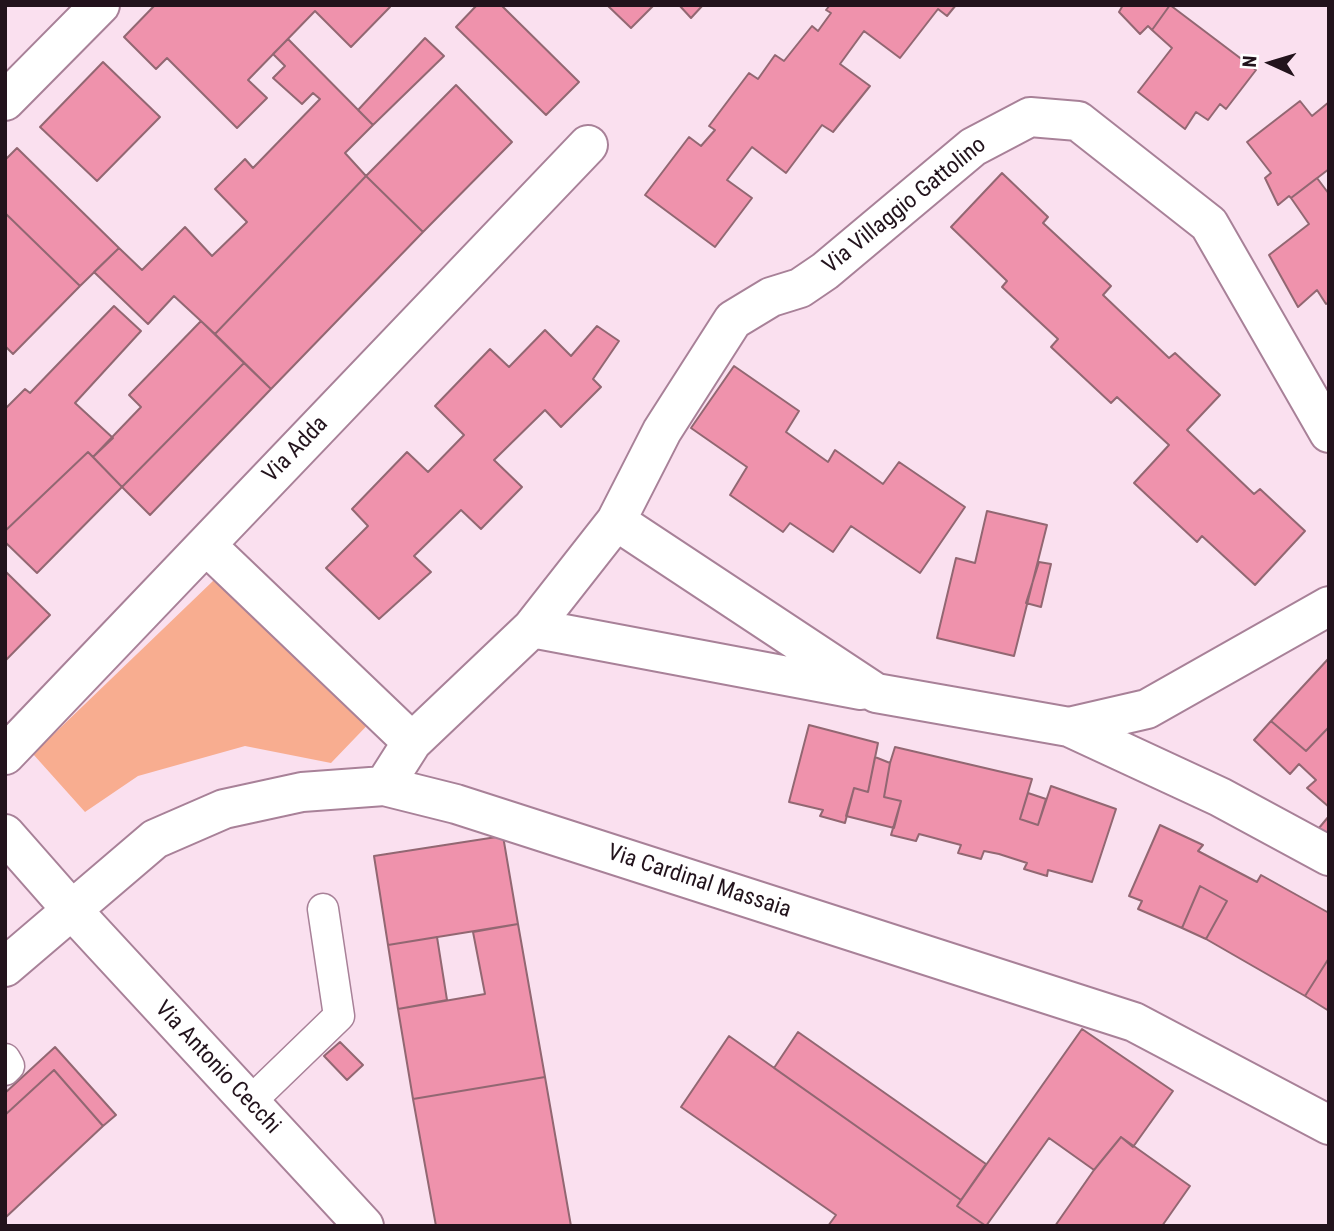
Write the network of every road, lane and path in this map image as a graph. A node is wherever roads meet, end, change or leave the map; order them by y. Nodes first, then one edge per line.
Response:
1 (100, 5) edge
2 (5, 101) edge
3 (588, 145) dead end
4 (1329, 433) edge
5 (616, 521) junction
6 (206, 545) junction
7 (1329, 607) edge
8 (533, 628) junction
9 (876, 693) junction
10 (1069, 727) junction
11 (412, 742) junction
12 (5, 755) edge
13 (384, 786) junction
14 (5, 834) edge
15 (1329, 856) edge
16 (71, 909) junction
17 (323, 909) dead end
18 (5, 967) edge
19 (5, 1059) edge
20 (5, 1070) edge
21 (249, 1103) junction
22 (1329, 1125) edge
23 (364, 1226) edge

1 - 2 street
3 - 6 street, Via Adda
4 - 5 street, Via Villaggio Gattolino
5 - 8 street, Via Villaggio Gattolino
5 - 9 street
6 - 11 street
6 - 12 street, Via Adda
7 - 10 street
8 - 9 street
8 - 11 street, Via Villaggio Gattolino
9 - 10 street
10 - 15 street
11 - 13 street, Via Villaggio Gattolino
13 - 16 street, Via Cardinal Massaia
13 - 22 street, Via Cardinal Massaia
14 - 16 street, Via Antonio Cecchi
16 - 18 street, Via Cardinal Massaia
16 - 21 street, Via Antonio Cecchi
17 - 21 lane
19 - 20 lane
21 - 23 street, Via Antonio Cecchi

